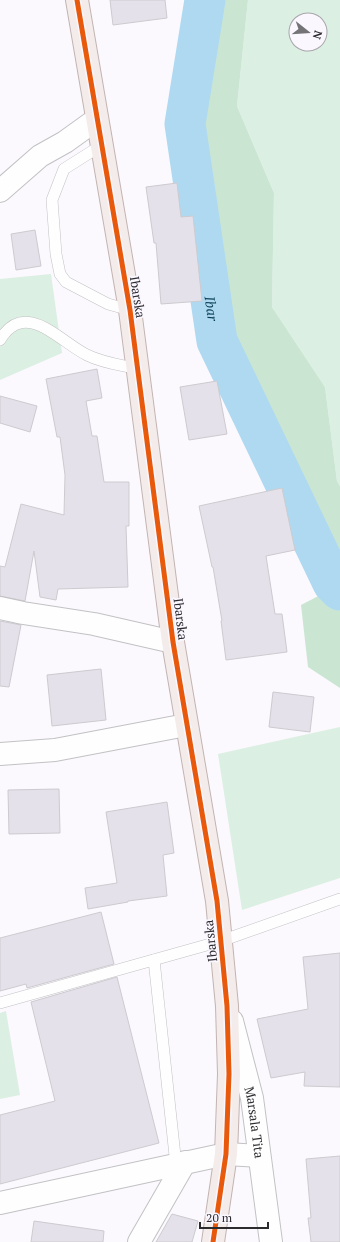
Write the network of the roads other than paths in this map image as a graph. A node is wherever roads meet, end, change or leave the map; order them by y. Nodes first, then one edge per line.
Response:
1 (77, 0) edge
2 (97, 118) junction
3 (102, 145) junction
4 (0, 191) edge
5 (130, 310) junction
6 (0, 340) edge
7 (138, 369) junction
8 (0, 608) edge
9 (173, 642) junction
10 (186, 725) junction
11 (0, 754) edge
12 (340, 899) edge
13 (221, 941) junction
14 (154, 960) junction
15 (0, 1003) edge
16 (228, 1006) junction
17 (226, 1154) junction
18 (259, 1156) junction
19 (180, 1164) junction
20 (0, 1203) edge
21 (139, 1242) edge
22 (213, 1242) edge
23 (271, 1242) edge

1 - 2 main road, Ibarska
2 - 3 main road, Ibarska
2 - 4 street
3 - 5 main road, Ibarska
3 - 5 lane
5 - 7 main road, Ibarska
6 - 7 lane
7 - 9 main road, Ibarska
8 - 9 street
9 - 10 main road, Ibarska
10 - 11 street
10 - 13 main road, Ibarska
12 - 13 lane
13 - 14 lane
13 - 16 main road, Ibarska
14 - 15 lane
14 - 19 lane
16 - 17 main road, Ibarska
16 - 18 street, Marsala Tita
17 - 18 street
17 - 19 street
17 - 22 main road, Ibarska
18 - 23 street, Marsala Tita
19 - 20 street
19 - 21 street

